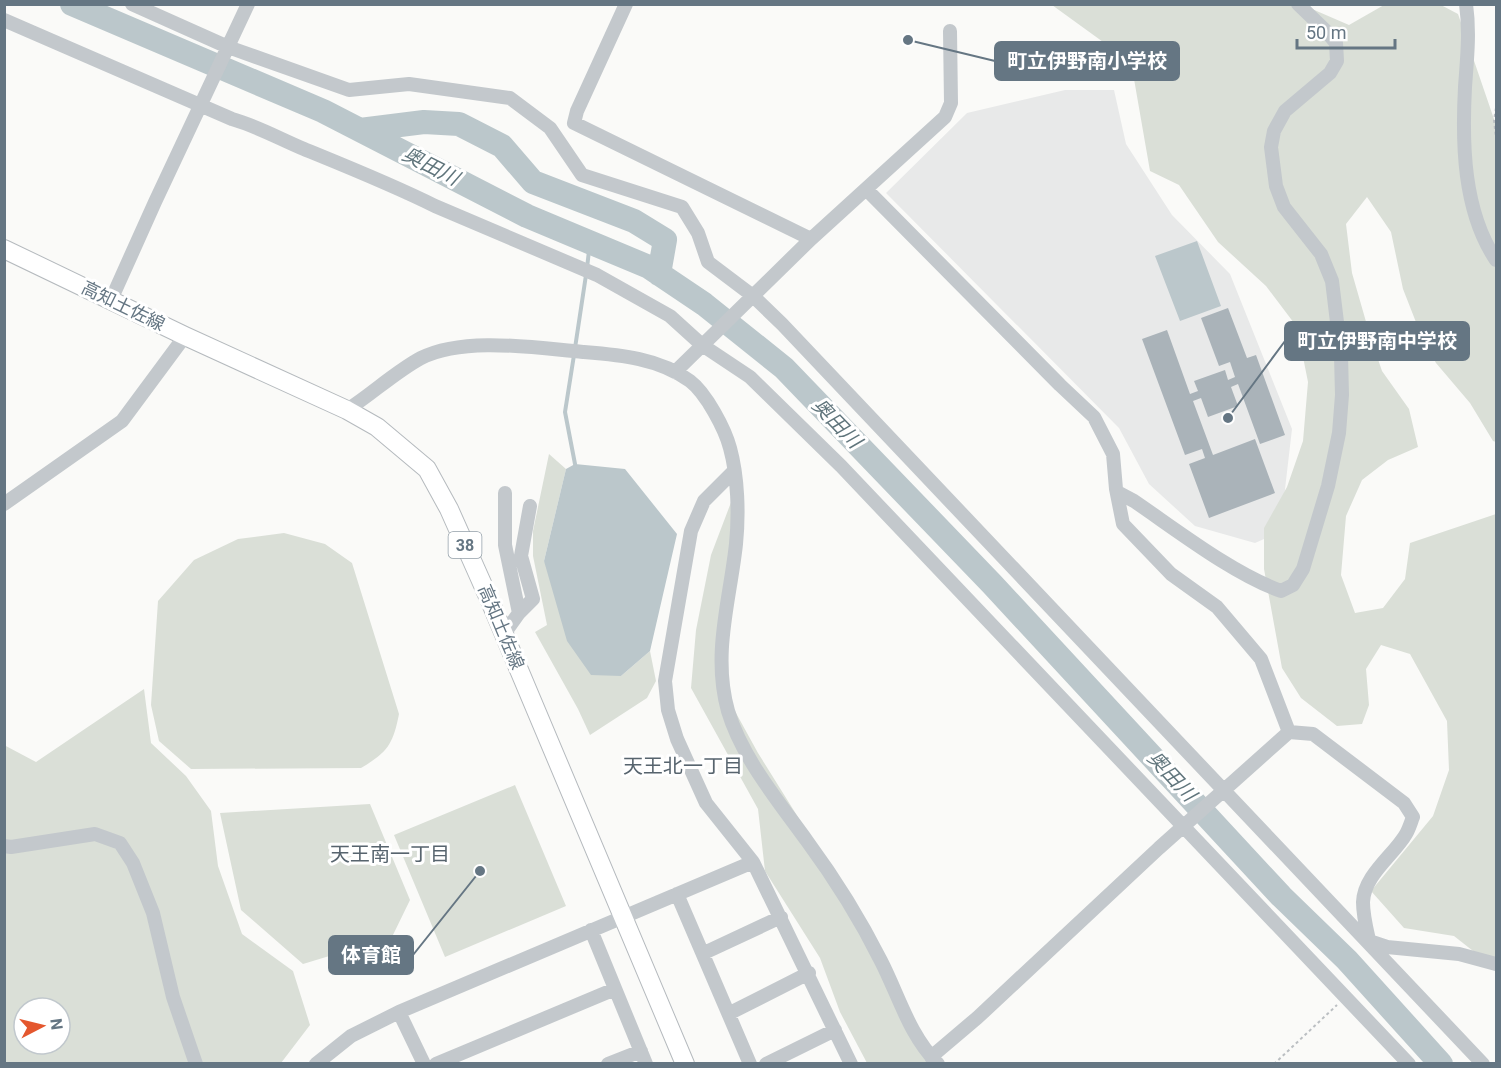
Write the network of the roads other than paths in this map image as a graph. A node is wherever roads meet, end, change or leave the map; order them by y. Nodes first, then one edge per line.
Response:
1 (132, 4) edge
2 (248, 4) edge
3 (626, 4) edge
4 (1298, 4) edge
5 (1466, 4) edge
6 (4, 20) edge
7 (950, 31) dead end
8 (228, 47) junction
9 (200, 105) junction
10 (866, 189) junction
11 (811, 239) junction
12 (4, 249) edge
13 (1497, 260) edge
14 (753, 296) junction
15 (111, 300) junction
16 (185, 336) junction
17 (702, 345) junction
18 (675, 372) junction
19 (347, 410) junction
20 (734, 471) junction
21 (1117, 492) junction
22 (505, 493) dead end
23 (4, 504) edge
24 (530, 506) dead end
25 (519, 613) junction
26 (504, 634) junction
27 (1289, 732) junction
28 (1224, 791) junction
29 (1183, 826) junction
30 (4, 846) edge
31 (753, 862) junction
32 (677, 894) junction
33 (623, 916) junction
34 (781, 918) junction
35 (591, 930) junction
36 (1370, 942) junction
37 (704, 953) junction
38 (1497, 964) edge
39 (809, 973) junction
40 (615, 989) junction
41 (399, 1012) junction
42 (730, 1013) junction
43 (835, 1030) junction
44 (644, 1057) edge
45 (935, 1060) edge
46 (196, 1064) edge
47 (316, 1064) edge
48 (423, 1064) edge
49 (436, 1064) edge
50 (608, 1064) edge
51 (685, 1064) edge
52 (750, 1064) edge
53 (766, 1064) edge
54 (851, 1064) edge
55 (1409, 1064) edge
56 (1484, 1064) edge

1 - 8 street
2 - 8 street
3 - 11 street
4 - 21 street
5 - 13 street
6 - 9 street
7 - 10 street
8 - 9 street
8 - 14 street
9 - 15 street
9 - 17 street
10 - 11 street
10 - 21 street
11 - 14 street
12 - 15 main road, 高知土佐線 / 38
14 - 17 street
14 - 28 street
15 - 16 main road, 高知土佐線 / 38
16 - 19 main road, 高知土佐線 / 38
16 - 23 street
17 - 18 street
17 - 29 street
18 - 19 street
18 - 20 street
19 - 26 main road, 高知土佐線 / 38
20 - 31 street
20 - 45 street
21 - 27 street
22 - 25 street
24 - 25 street
25 - 26 street
26 - 33 main road, 高知土佐線 / 38
27 - 28 street
27 - 36 street
28 - 29 street
28 - 36 street
29 - 45 street
29 - 55 street
30 - 46 street
31 - 32 street
31 - 34 street
32 - 33 street
32 - 37 street
33 - 35 street
33 - 51 main road, 高知土佐線 / 38
34 - 37 street
34 - 39 street
35 - 40 street
35 - 41 street
36 - 38 street
36 - 56 street
37 - 42 street
39 - 42 street
39 - 43 street
40 - 44 street
40 - 49 street
41 - 47 street
41 - 48 street
42 - 52 street
43 - 53 street
43 - 54 street
44 - 50 street

